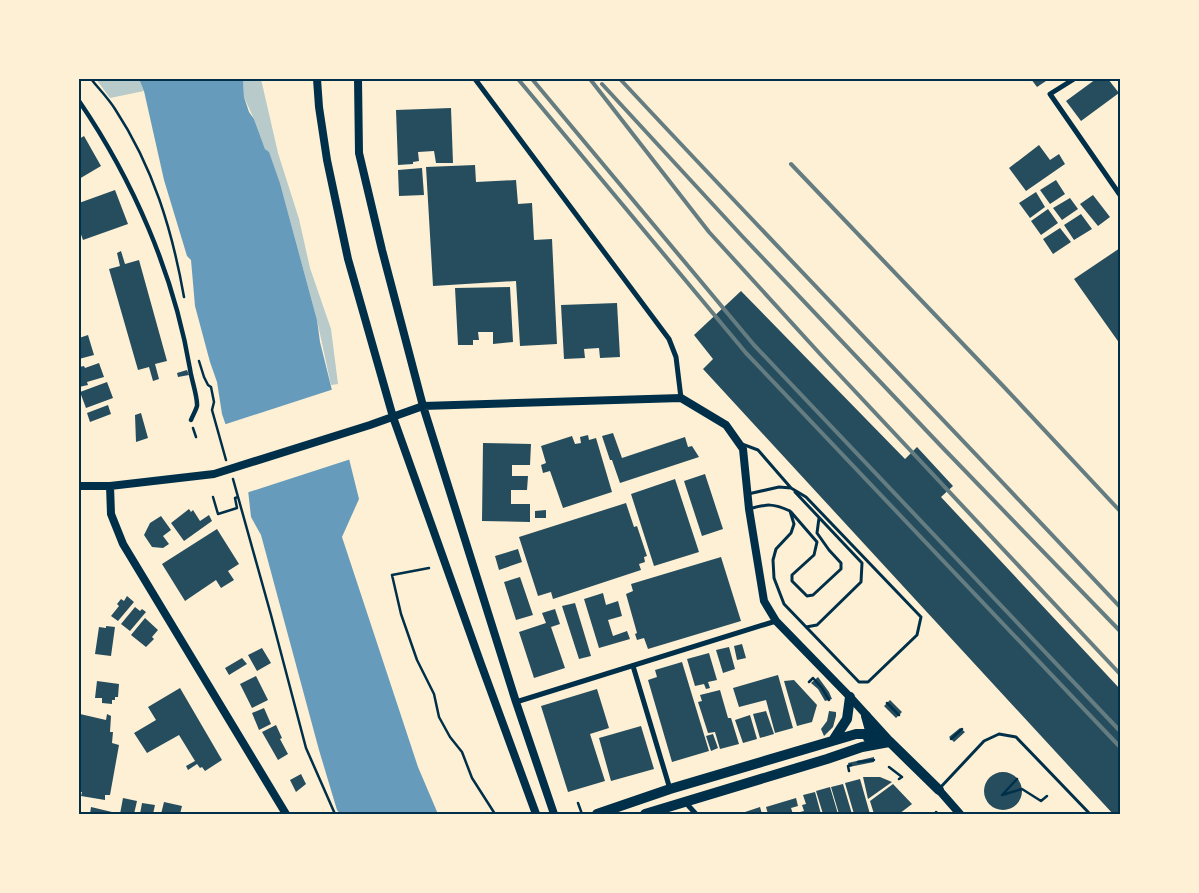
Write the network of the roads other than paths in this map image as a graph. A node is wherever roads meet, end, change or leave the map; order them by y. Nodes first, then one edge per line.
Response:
1 (317, 79) edge
2 (358, 79) edge
3 (475, 79) edge
4 (1074, 79) edge
5 (79, 101) edge
6 (1120, 195) edge
7 (681, 398) junction
8 (423, 406) junction
9 (393, 417) junction
10 (191, 420) dead end
11 (739, 443) junction
12 (79, 486) edge
13 (110, 486) junction
14 (791, 488) junction
15 (748, 494) junction
16 (749, 509) junction
17 (790, 511) junction
18 (819, 518) junction
19 (776, 621) junction
20 (806, 627) junction
21 (633, 666) junction
22 (850, 697) junction
23 (516, 702) junction
24 (866, 716) junction
25 (871, 734) junction
26 (834, 739) junction
27 (890, 742) junction
28 (862, 747) junction
29 (670, 789) junction
30 (939, 790) junction
31 (685, 802) junction
32 (286, 814) edge
33 (536, 814) edge
34 (554, 814) edge
35 (597, 814) edge
36 (645, 814) edge
37 (696, 814) edge
38 (960, 814) edge
39 (1090, 814) edge

1 - 9 street
2 - 8 street
3 - 7 street
4 - 6 street
5 - 10 street
7 - 8 street
7 - 11 street
8 - 9 street
8 - 23 street
9 - 13 street
9 - 33 street
11 - 14 lane
11 - 15 street
12 - 13 street
13 - 32 street
14 - 15 lane
14 - 18 lane
14 - 20 lane
15 - 16 street
16 - 17 lane
16 - 19 street
17 - 18 lane
17 - 20 lane
18 - 20 lane
19 - 21 street
19 - 22 street
21 - 23 street
21 - 29 street
22 - 24 street
22 - 26 main road
23 - 34 street
24 - 25 main road
24 - 27 street
25 - 26 main road
25 - 27 main road
25 - 28 main road
26 - 29 main road
27 - 28 main road
27 - 30 main road
28 - 31 main road
29 - 35 main road
30 - 38 street
30 - 39 lane
31 - 36 main road
31 - 37 street

